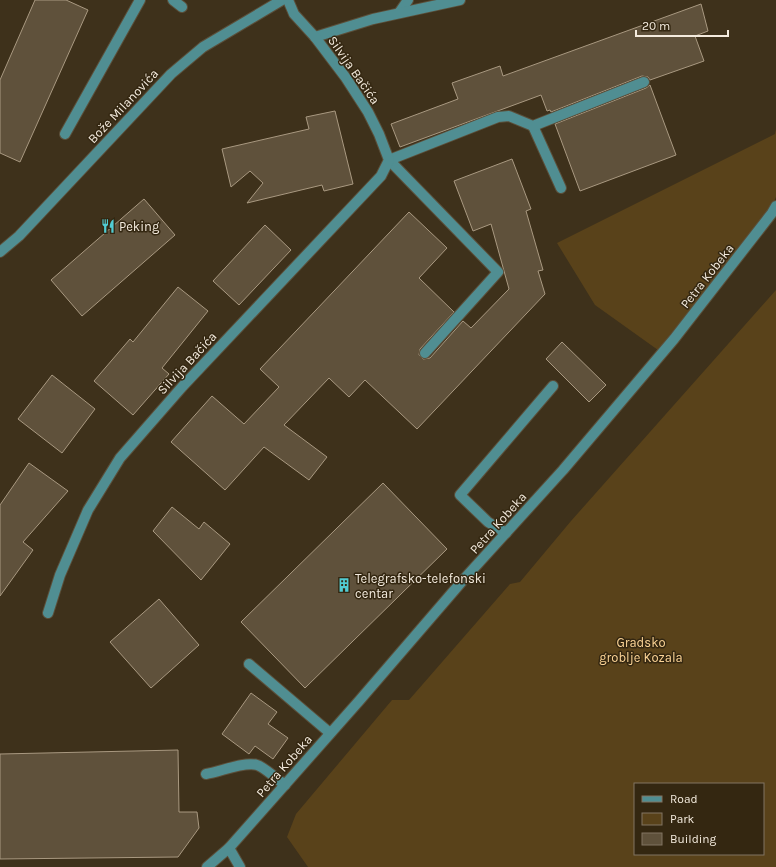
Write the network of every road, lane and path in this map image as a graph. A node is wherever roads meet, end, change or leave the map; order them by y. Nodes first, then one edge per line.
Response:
1 (140, 0) edge
2 (173, 0) edge
3 (282, 0) edge
4 (288, 0) edge
5 (408, 0) edge
6 (460, 0) edge
7 (182, 7) dead end
8 (399, 13) junction
9 (315, 37) junction
10 (644, 82) dead end
11 (533, 126) junction
12 (65, 134) dead end
13 (389, 160) junction
14 (561, 188) dead end
15 (776, 206) edge
16 (0, 252) edge
17 (425, 353) dead end
18 (553, 386) dead end
19 (506, 533) junction
20 (48, 613) dead end
21 (249, 664) dead end
22 (330, 733) junction
23 (206, 774) dead end
24 (285, 785) junction
25 (229, 848) junction
26 (207, 867) edge
27 (240, 867) edge

1 - 12 street
2 - 7 street
3 - 16 street, Bože Milanovića
4 - 9 street, Silvija Bačića
5 - 8 street
6 - 8 street
8 - 9 street
9 - 13 street, Silvija Bačića
10 - 11 street
11 - 13 street
11 - 14 street
13 - 17 street, Silvija Bačića
13 - 20 street, Silvija Bačića
15 - 19 street, Petra Kobeka
18 - 19 street
19 - 22 street, Petra Kobeka
21 - 22 street
22 - 24 street, Petra Kobeka
23 - 24 street
24 - 25 street, Petra Kobeka
25 - 26 street, Petra Kobeka
25 - 27 street

